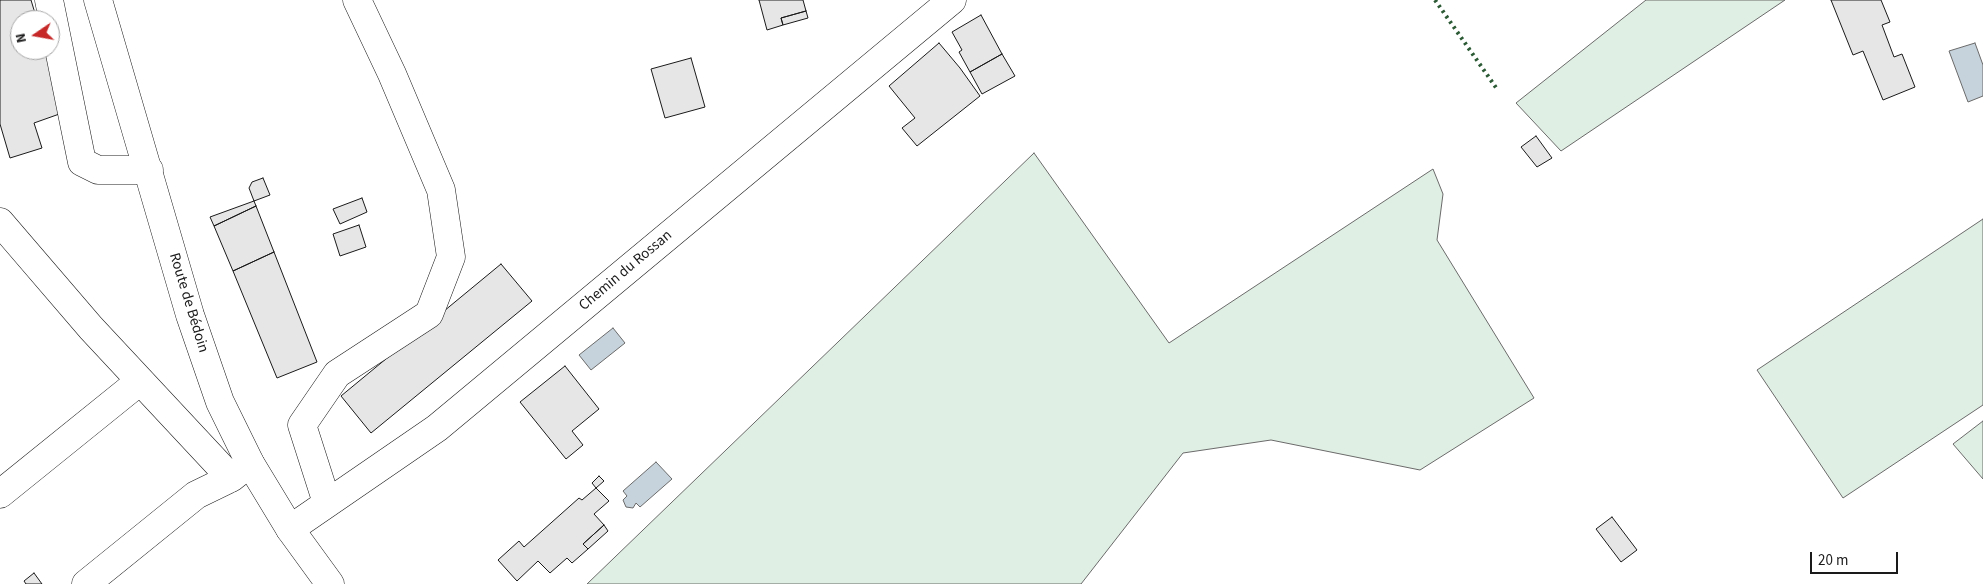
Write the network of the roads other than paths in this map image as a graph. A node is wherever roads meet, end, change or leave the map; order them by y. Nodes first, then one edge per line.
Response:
1 (49, 0) edge
2 (98, 0) edge
3 (357, 0) edge
4 (952, 0) edge
5 (149, 170) junction
6 (0, 222) edge
7 (140, 381) junction
8 (241, 471) junction
9 (0, 494) edge
10 (327, 503) junction
11 (290, 529) junction
12 (86, 584) edge
13 (108, 584) edge
14 (330, 584) edge

1 - 5 street
2 - 5 street, Route de Bédoin
3 - 10 street
4 - 10 street, Chemin du Rossan
5 - 8 street, Route de Bédoin
6 - 7 street
7 - 8 street
7 - 9 street
8 - 11 street, Route de Bédoin
8 - 12 street
8 - 13 street
10 - 11 street, Chemin du Rossan
11 - 14 street, Route de Bédoin

